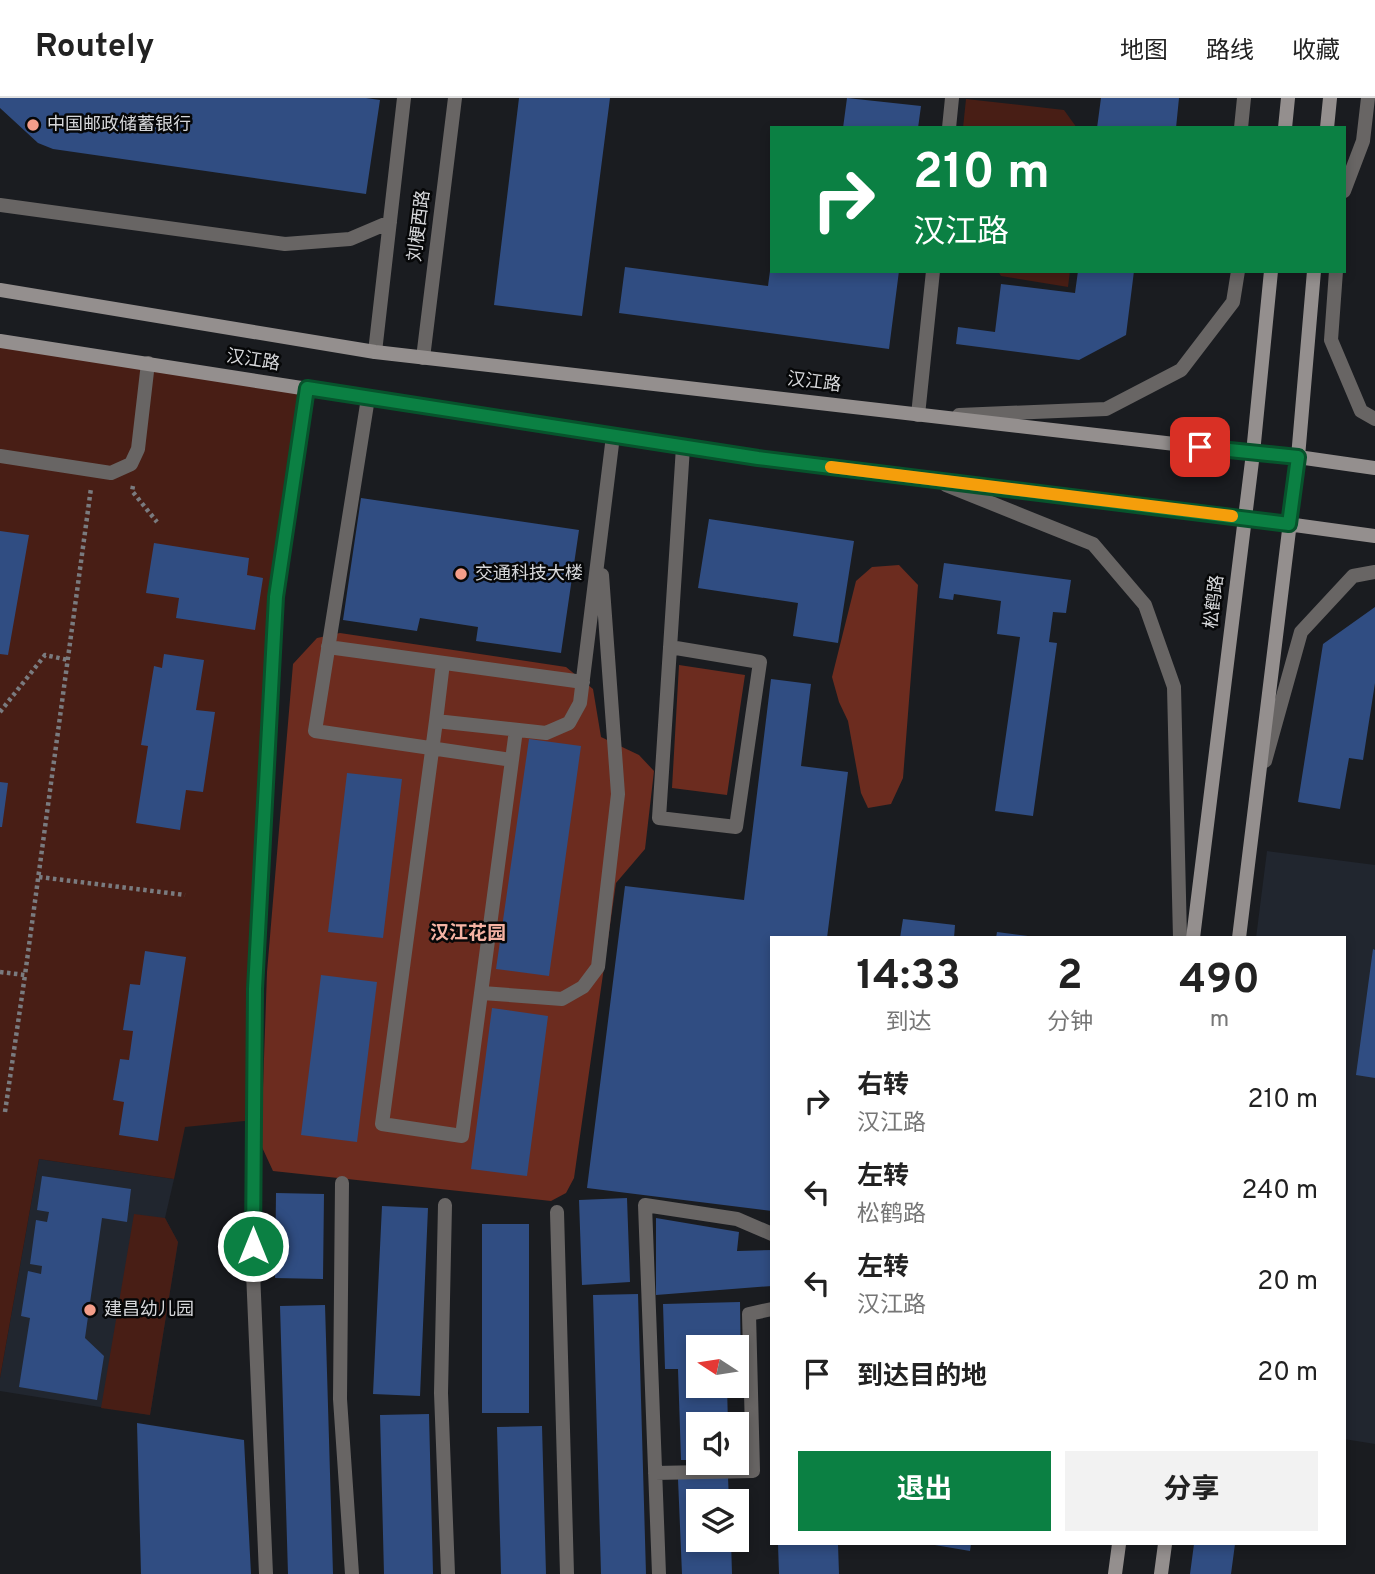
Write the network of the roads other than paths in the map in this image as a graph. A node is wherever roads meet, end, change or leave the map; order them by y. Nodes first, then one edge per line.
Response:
1 (404, 98) edge
2 (455, 98) edge
3 (952, 98) edge
4 (1244, 98) edge
5 (1288, 98) edge
6 (1330, 98) edge
7 (1368, 98) edge
8 (949, 126) edge
9 (1241, 126) edge
10 (1285, 126) edge
11 (1327, 126) edge
12 (1346, 186) edge
13 (0, 205) edge
14 (390, 222) junction
15 (933, 273) edge
16 (1238, 273) edge
17 (1271, 273) edge
18 (1314, 273) edge
19 (1336, 273) edge
20 (0, 290) edge
21 (0, 341) edge
22 (375, 352) junction
23 (423, 358) junction
24 (148, 363) junction
25 (307, 388) junction
26 (368, 398) junction
27 (925, 416) junction
28 (1375, 419) edge
29 (613, 436) junction
30 (683, 447) junction
31 (1253, 453) junction
32 (0, 456) edge
33 (1298, 457) junction
34 (1375, 468) edge
35 (935, 480) junction
36 (1244, 518) junction
37 (1289, 524) junction
38 (1375, 536) edge
39 (600, 543) junction
40 (1375, 572) edge
41 (328, 647) junction
42 (670, 647) junction
43 (443, 663) junction
44 (583, 682) junction
45 (436, 721) junction
46 (516, 730) junction
47 (433, 748) junction
48 (512, 760) junction
49 (1256, 796) junction
50 (1180, 936) edge
51 (1193, 936) edge
52 (1238, 936) edge
53 (482, 993) junction
54 (342, 1183) dead end
55 (445, 1205) dead end
56 (557, 1212) dead end
57 (770, 1233) edge
58 (770, 1309) edge
59 (655, 1473) junction
60 (1119, 1545) edge
61 (1165, 1545) edge
62 (266, 1574) edge
63 (352, 1574) edge
64 (448, 1574) edge
65 (567, 1574) edge
66 (659, 1574) edge
67 (1115, 1574) edge
68 (1161, 1574) edge

1 - 14 street
2 - 23 street, 刘梗西路
3 - 8 street
4 - 9 street
5 - 10 main road
6 - 11 main road
7 - 12 street
13 - 14 street
14 - 22 street
15 - 27 street
16 - 27 street
17 - 31 main road, 松鹤路
18 - 33 main road
19 - 28 street
20 - 22 main road, 汉江路
21 - 24 main road, 汉江路
22 - 23 main road, 汉江路
23 - 27 main road, 汉江路
24 - 25 main road, 汉江路
24 - 32 street
25 - 26 main road, 汉江路
25 - 62 street
26 - 29 main road, 汉江路
26 - 41 street
27 - 31 main road, 汉江路
29 - 30 main road, 汉江路
29 - 39 street
30 - 35 main road, 汉江路
30 - 42 street
31 - 33 main road, 汉江路
31 - 36 main road, 松鹤路
33 - 34 main road, 汉江路
33 - 37 main road
35 - 36 main road, 汉江路
35 - 50 street
36 - 37 main road, 汉江路
36 - 51 main road, 松鹤路
37 - 38 main road, 汉江路
37 - 49 main road
39 - 44 street
39 - 53 street
40 - 49 street
41 - 43 street
41 - 47 street
42 - 42 street
43 - 44 street
43 - 45 street
44 - 46 street
45 - 46 street
45 - 47 street
46 - 48 street
47 - 48 street
47 - 53 street
48 - 53 street
49 - 52 main road
54 - 63 street
55 - 64 street
56 - 65 street
57 - 59 street
58 - 59 street
59 - 66 street
60 - 67 main road
61 - 68 main road

